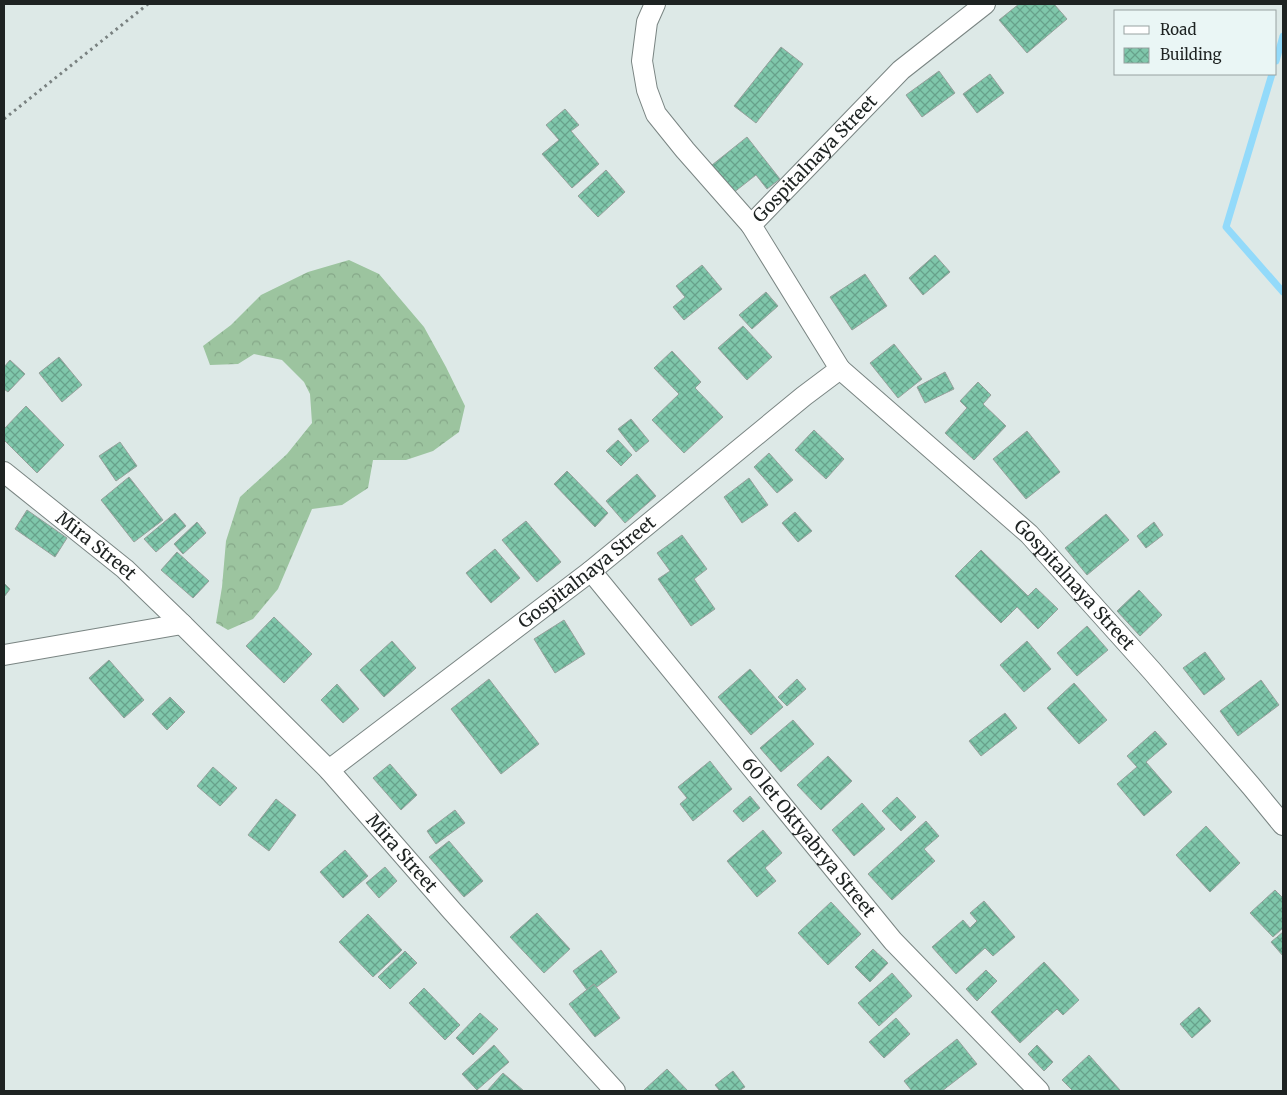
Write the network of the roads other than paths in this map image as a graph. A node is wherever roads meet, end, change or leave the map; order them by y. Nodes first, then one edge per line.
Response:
1 (655, 4) edge
2 (985, 4) edge
3 (751, 225) junction
4 (840, 369) junction
5 (4, 472) edge
6 (591, 571) junction
7 (182, 624) junction
8 (4, 656) edge
9 (330, 770) junction
10 (1283, 825) edge
11 (615, 1091) edge
12 (1039, 1091) edge

1 - 3 street
2 - 3 street, Gospitalnaya Street
3 - 4 street, Gospitalnaya Street
4 - 6 street, Gospitalnaya Street
4 - 10 street, Gospitalnaya Street
5 - 7 street, Mira Street
6 - 9 street, Gospitalnaya Street
6 - 12 street, 60 let Oktyabrya Street
7 - 8 street
7 - 9 street, Mira Street
9 - 11 street, Mira Street

